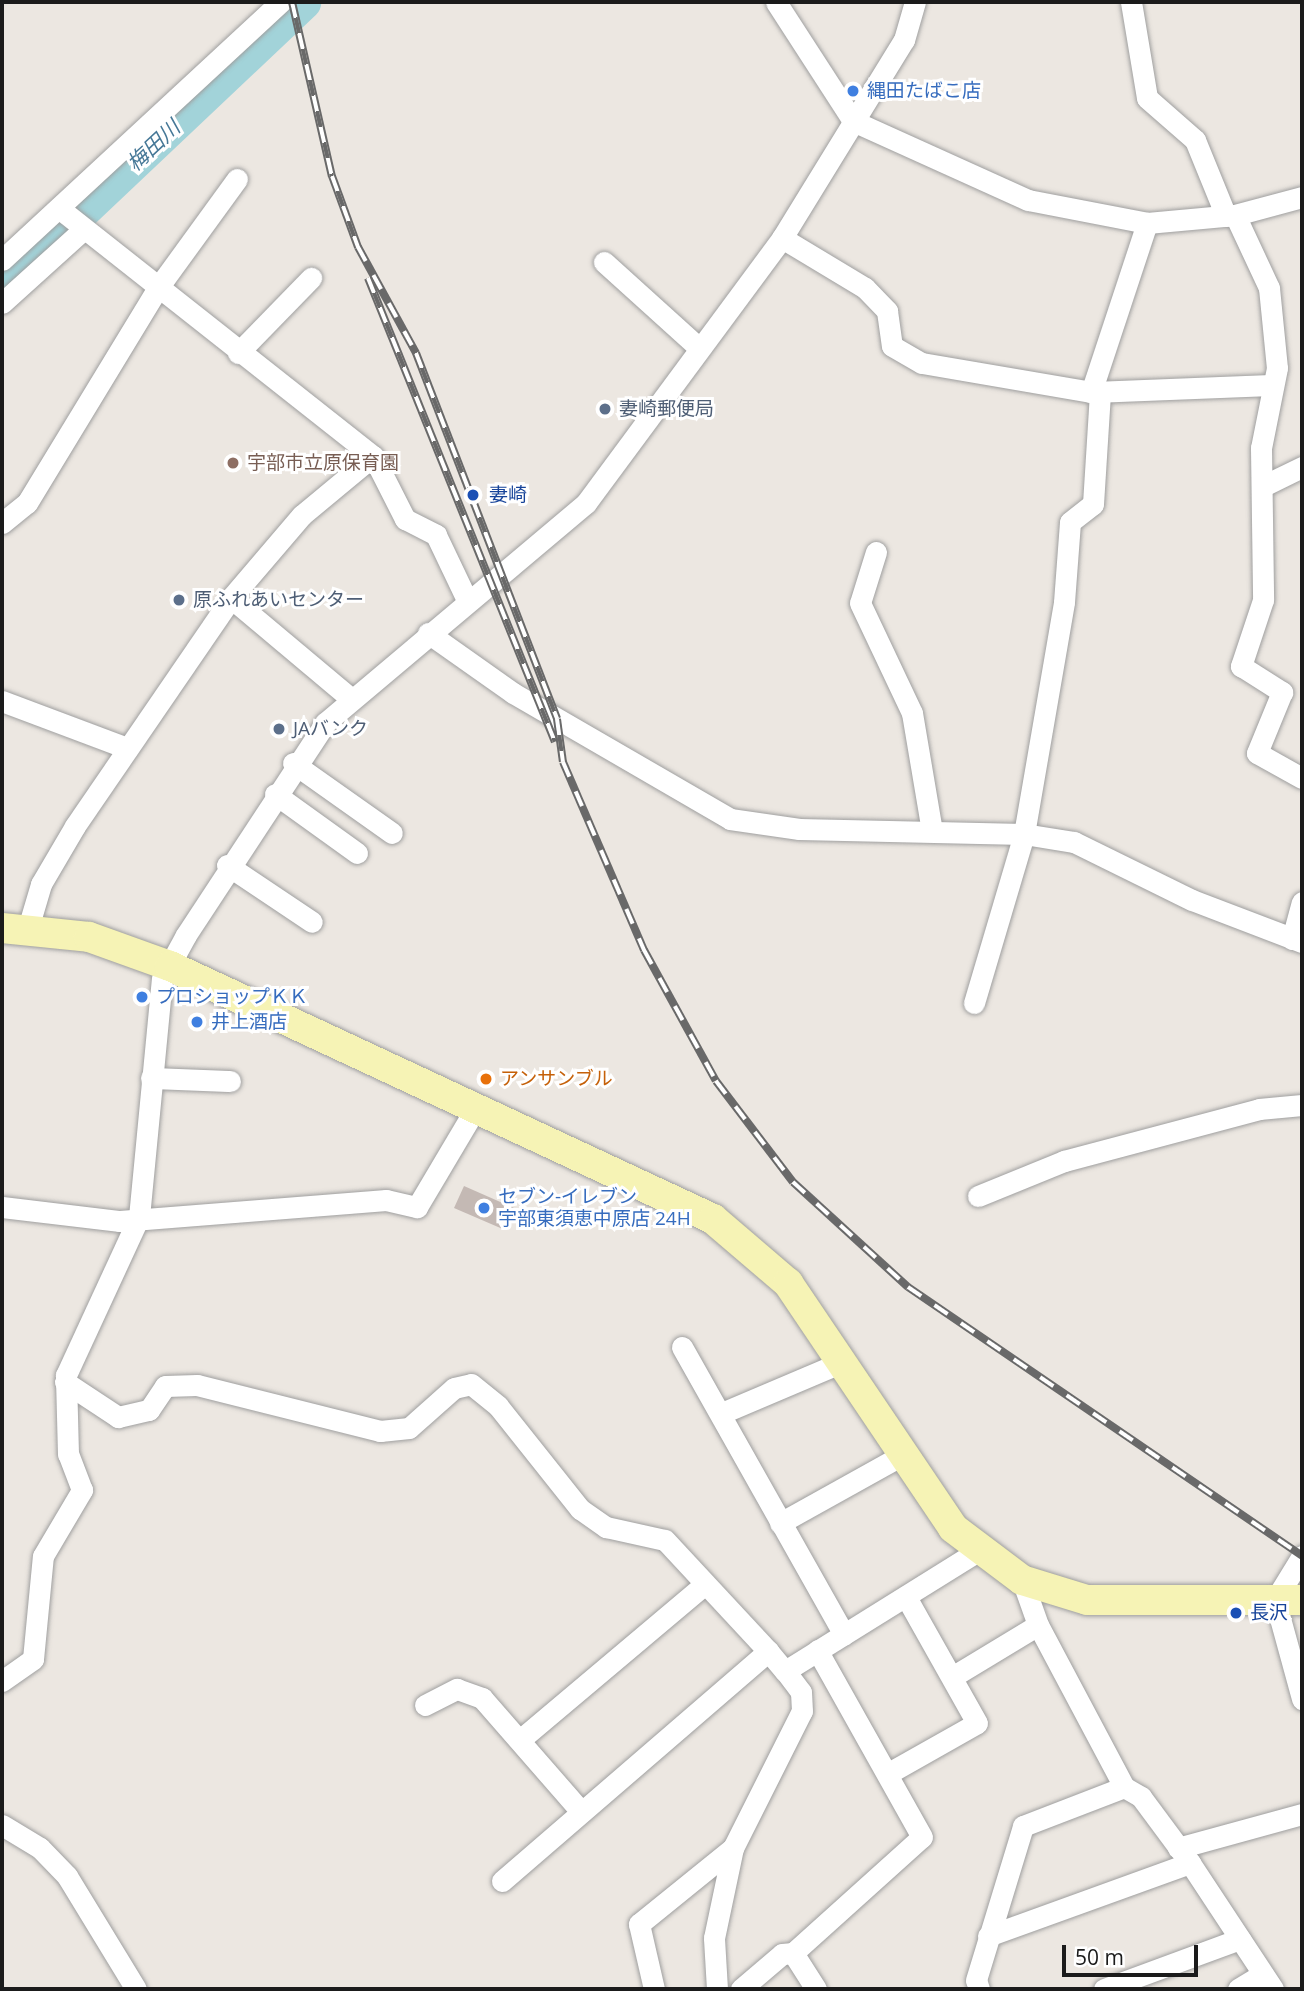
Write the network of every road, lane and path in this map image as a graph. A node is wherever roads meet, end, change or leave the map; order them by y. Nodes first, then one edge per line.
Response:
1 (281, 2) edge
2 (776, 2) edge
3 (915, 2) edge
4 (1131, 2) edge
5 (853, 121) junction
6 (237, 179) dead end
7 (1302, 197) edge
8 (1231, 216) junction
9 (72, 219) junction
10 (1147, 223) junction
11 (782, 238) junction
12 (2, 260) edge
13 (604, 262) dead end
14 (311, 278) dead end
15 (157, 289) junction
16 (2, 303) edge
17 (698, 347) junction
18 (238, 353) junction
19 (1273, 385) junction
20 (1095, 391) junction
21 (373, 456) junction
22 (1302, 467) edge
23 (1264, 486) junction
24 (2, 523) edge
25 (876, 552) dead end
26 (231, 598) junction
27 (467, 600) junction
28 (428, 633) junction
29 (1292, 691) edge
30 (350, 698) junction
31 (2, 701) edge
32 (127, 748) junction
33 (293, 763) junction
34 (1302, 778) edge
35 (275, 794) junction
36 (932, 831) junction
37 (392, 833) dead end
38 (1024, 834) junction
39 (357, 853) dead end
40 (227, 865) junction
41 (1302, 902) edge
42 (312, 922) dead end
43 (15, 928) edge
44 (1299, 942) edge
45 (170, 966) junction
46 (974, 1003) dead end
47 (151, 1077) junction
48 (230, 1081) dead end
49 (1302, 1105) edge
50 (474, 1111) junction
51 (978, 1196) dead end
52 (2, 1207) edge
53 (139, 1217) junction
54 (682, 1347) dead end
55 (840, 1363) junction
56 (65, 1382) junction
57 (722, 1413) junction
58 (904, 1454) junction
59 (780, 1523) junction
60 (978, 1551) junction
61 (1302, 1556) edge
62 (1022, 1580) junction
63 (704, 1585) junction
64 (1288, 1593) edge
65 (906, 1597) junction
66 (1038, 1625) junction
67 (844, 1634) junction
68 (817, 1650) junction
69 (768, 1651) junction
70 (785, 1671) junction
71 (953, 1677) junction
72 (2, 1681) edge
73 (1302, 1699) edge
74 (425, 1705) dead end
75 (521, 1739) junction
76 (887, 1774) junction
77 (1124, 1787) junction
78 (579, 1809) junction
79 (1302, 1814) edge
80 (2, 1825) edge
81 (733, 1848) junction
82 (1184, 1855) junction
83 (502, 1881) dead end
84 (988, 1936) junction
85 (1240, 1940) junction
86 (793, 1953) junction
87 (1268, 1982) edge
88 (136, 1989) edge
89 (654, 1989) edge
90 (717, 1989) edge
91 (741, 1989) edge
92 (816, 1989) edge
93 (979, 1989) edge
94 (1104, 1989) edge
95 (1238, 1989) edge

1 - 9 street
2 - 5 street
3 - 5 street
4 - 8 street
5 - 10 street
5 - 11 street
6 - 15 street
7 - 8 street
8 - 10 street
8 - 19 street
9 - 12 street
9 - 15 street
9 - 16 street
10 - 20 street
11 - 17 street
11 - 20 street
13 - 17 street
14 - 18 street
15 - 18 street
15 - 24 street
17 - 27 street
18 - 21 street
19 - 20 street
19 - 23 street
20 - 38 street
21 - 26 street
21 - 27 street
22 - 23 street
23 - 29 street
25 - 36 street
26 - 30 street
26 - 32 street
27 - 28 street
28 - 30 street
28 - 36 street
29 - 34 street
30 - 33 street
31 - 32 street
32 - 43 street
33 - 35 street
33 - 37 street
35 - 39 street
35 - 40 street
36 - 38 street
38 - 44 street
38 - 46 street
40 - 42 street
40 - 45 street
41 - 44 street
43 - 45 street
45 - 47 street
45 - 50 street
47 - 48 street
47 - 53 street
49 - 51 street
50 - 53 street
50 - 55 street
52 - 53 street
53 - 56 street
54 - 57 street
55 - 57 street
55 - 58 street
56 - 63 street
56 - 72 street
57 - 59 street
58 - 59 street
58 - 60 street
59 - 67 street
60 - 62 street
60 - 65 street
61 - 64 street
62 - 64 street
62 - 66 street
63 - 69 street
63 - 75 street
64 - 73 street
65 - 67 street
65 - 71 street
66 - 71 street
66 - 77 street
67 - 68 street
68 - 70 street
68 - 76 street
69 - 70 street
69 - 78 street
70 - 81 street
71 - 76 street
74 - 75 street
75 - 78 street
76 - 86 street
77 - 82 street
77 - 84 street
78 - 83 street
79 - 82 street
80 - 88 street
81 - 89 street
81 - 90 street
82 - 84 street
82 - 85 street
84 - 93 street
85 - 87 street
85 - 94 street
86 - 91 street
86 - 92 street
87 - 95 street

